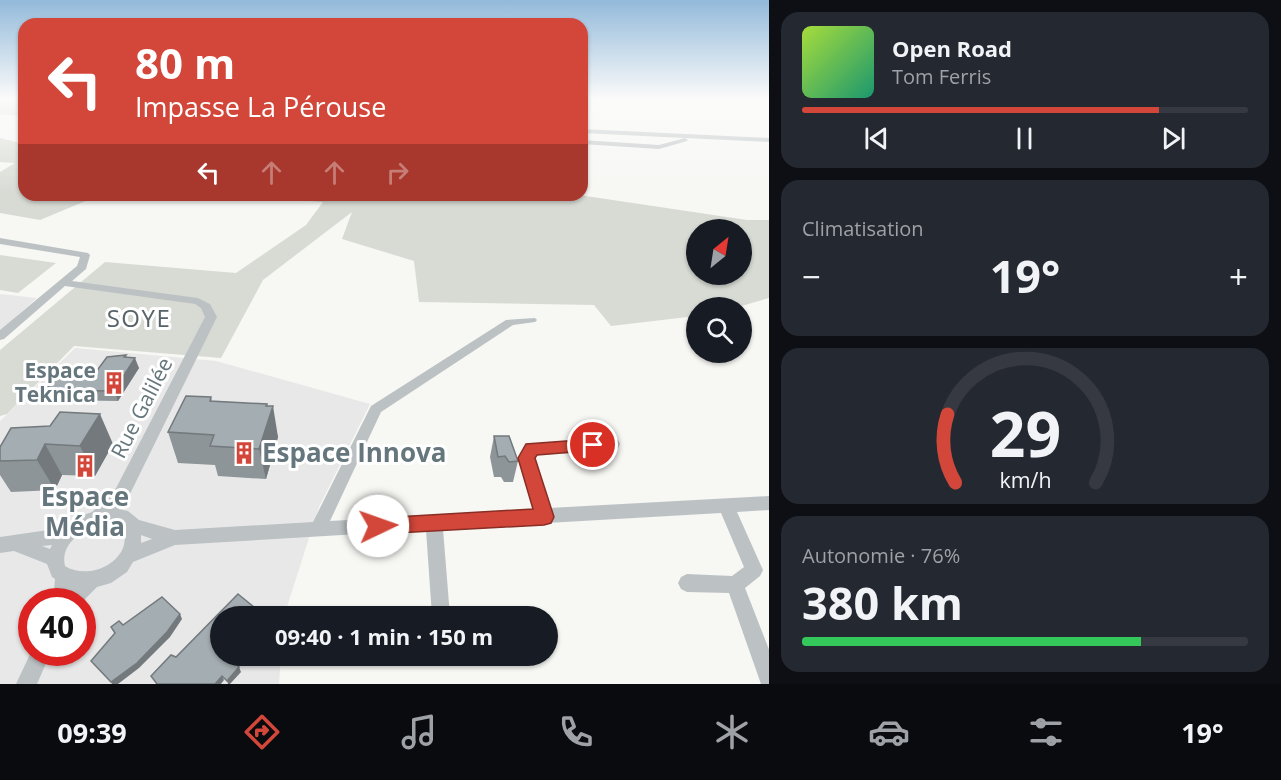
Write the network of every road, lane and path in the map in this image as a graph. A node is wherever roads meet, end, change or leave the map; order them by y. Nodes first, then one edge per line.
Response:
1 (588, 131) edge
2 (692, 138) junction
3 (769, 140) edge
4 (588, 142) edge
5 (0, 241) edge
6 (63, 282) junction
7 (531, 320) dead end
8 (0, 336) edge
9 (613, 444) dead end
10 (120, 497) junction
11 (769, 503) edge
12 (726, 506) junction
13 (98, 516) junction
14 (544, 517) junction
15 (128, 521) junction
16 (434, 523) junction
17 (318, 529) junction
18 (66, 535) junction
19 (175, 538) junction
20 (8, 545) edge
21 (130, 555) junction
22 (54, 559) junction
23 (64, 578) junction
24 (90, 582) junction
25 (687, 584) dead end
26 (735, 585) junction
27 (63, 588) edge
28 (84, 588) edge
29 (440, 606) edge
30 (34, 666) edge
31 (769, 678) edge
32 (26, 684) edge

1 - 2 street
2 - 3 street
2 - 4 street
5 - 6 street
6 - 8 street
6 - 10 street, Rue Galilée
7 - 17 street
9 - 14 street
10 - 13 street, Rue Galilée
10 - 15 street
11 - 12 street
12 - 14 street
12 - 26 street
13 - 15 street
13 - 18 street
14 - 16 street
15 - 19 street
15 - 21 street
16 - 17 street
16 - 29 street
17 - 19 street
18 - 20 street
18 - 22 street
19 - 21 street
20 - 22 street
21 - 24 street
22 - 23 street
23 - 24 street
23 - 27 street
24 - 28 street
25 - 26 street
26 - 31 street
30 - 32 street

